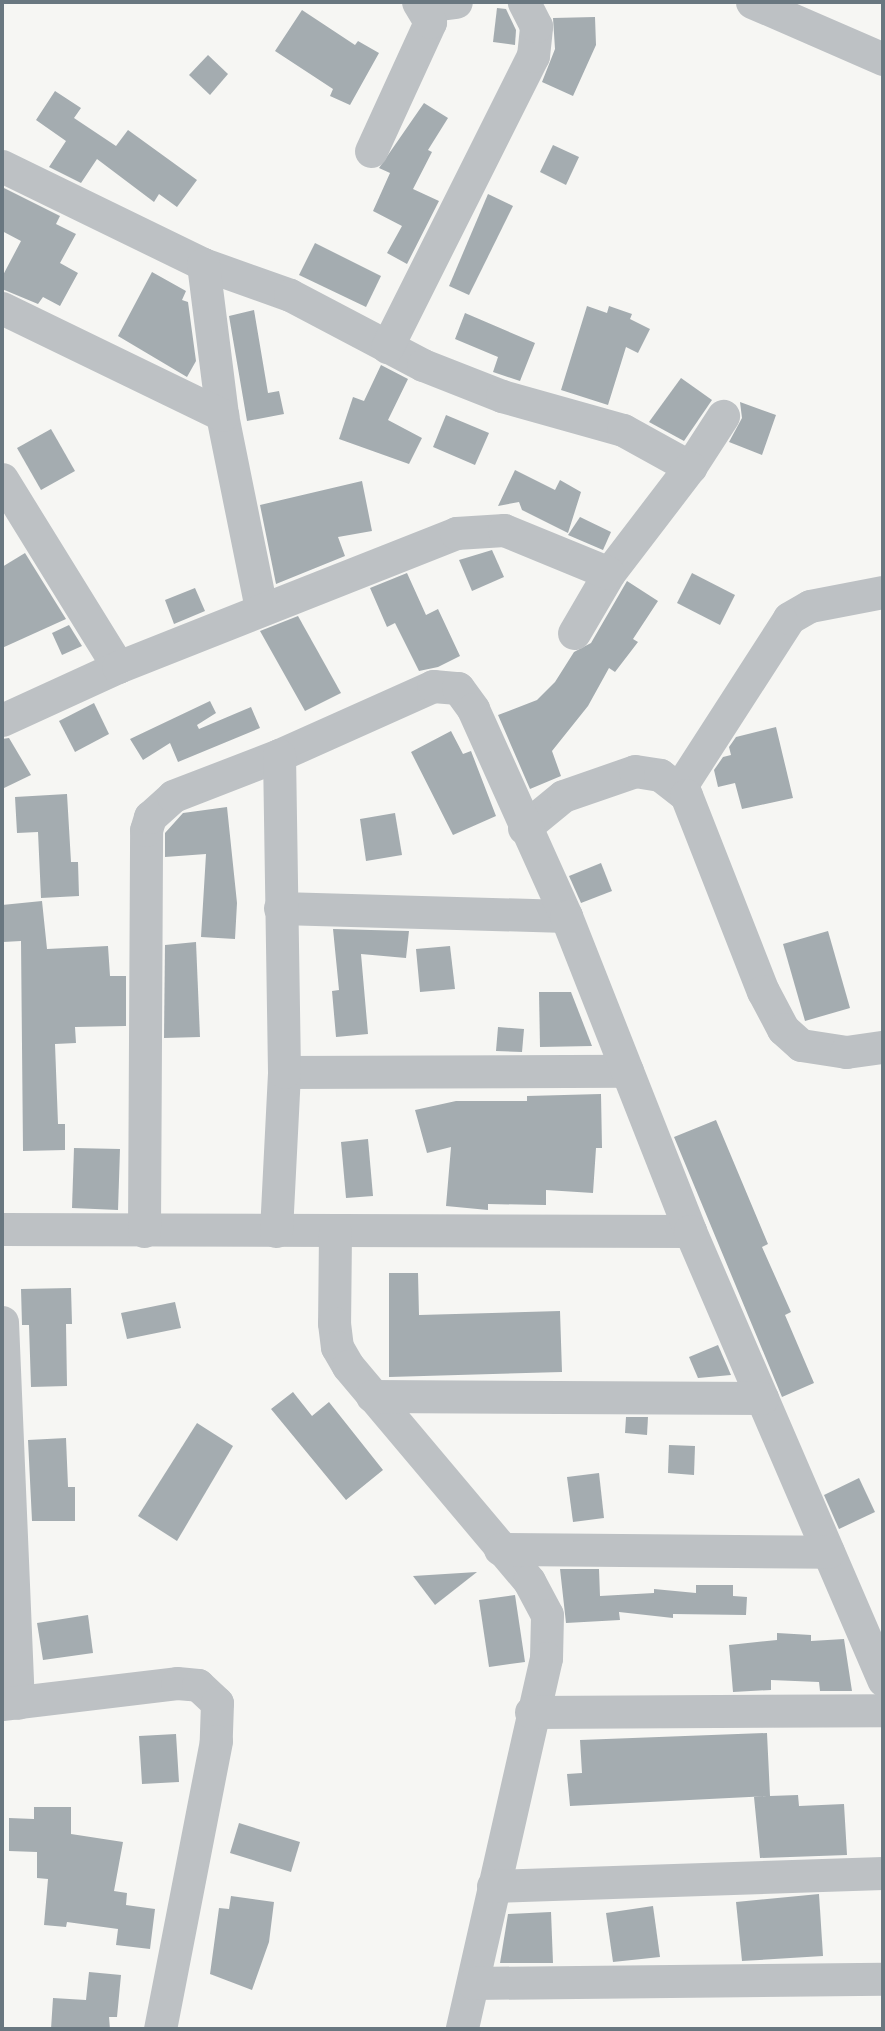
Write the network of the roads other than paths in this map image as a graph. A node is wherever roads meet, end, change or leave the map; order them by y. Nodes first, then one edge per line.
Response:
1 (456, 2) edge
2 (524, 2) edge
3 (752, 2) edge
4 (420, 4) edge
5 (883, 59) edge
6 (372, 151) dead end
7 (2, 166) edge
8 (203, 264) junction
9 (2, 307) edge
10 (387, 346) junction
11 (222, 415) junction
12 (723, 416) dead end
13 (690, 467) junction
14 (2, 479) edge
15 (609, 573) junction
16 (883, 592) edge
17 (261, 609) junction
18 (573, 633) dead end
19 (118, 667) junction
20 (2, 720) edge
21 (279, 755) junction
22 (679, 789) junction
23 (524, 828) junction
24 (280, 908) junction
25 (566, 916) junction
26 (883, 1047) edge
27 (627, 1071) junction
28 (284, 1072) junction
29 (2, 1229) edge
30 (144, 1231) junction
31 (276, 1231) junction
32 (690, 1231) junction
33 (335, 1233) junction
34 (2, 1322) edge
35 (372, 1396) junction
36 (762, 1398) junction
37 (7, 1545) edge
38 (500, 1549) junction
39 (828, 1552) junction
40 (883, 1680) edge
41 (10, 1704) edge
42 (883, 1710) edge
43 (531, 1712) junction
44 (883, 1873) edge
45 (493, 1886) junction
46 (883, 1979) edge
47 (473, 1983) junction
48 (160, 2029) edge
49 (462, 2029) edge

1 - 4 street
2 - 10 street
3 - 5 street
4 - 6 street
7 - 8 street
8 - 10 street
8 - 11 street
9 - 11 street
10 - 13 street
11 - 17 street
12 - 13 street
13 - 15 street
14 - 19 street
15 - 17 street
15 - 18 street
16 - 22 street
17 - 19 street
19 - 20 street
21 - 23 street
21 - 24 street
21 - 30 street
22 - 23 street
22 - 26 street
23 - 25 street
24 - 25 street
24 - 28 street
25 - 27 street
27 - 28 street
27 - 32 street
28 - 31 street
29 - 30 street
30 - 31 street
31 - 33 street
32 - 33 street
32 - 36 street
33 - 35 street
34 - 37 street
35 - 36 street
35 - 38 street
36 - 39 street
37 - 41 street
38 - 39 street
38 - 43 street
39 - 40 street
41 - 48 street
42 - 43 street
43 - 45 street
44 - 45 street
45 - 47 street
46 - 47 street
47 - 49 street

